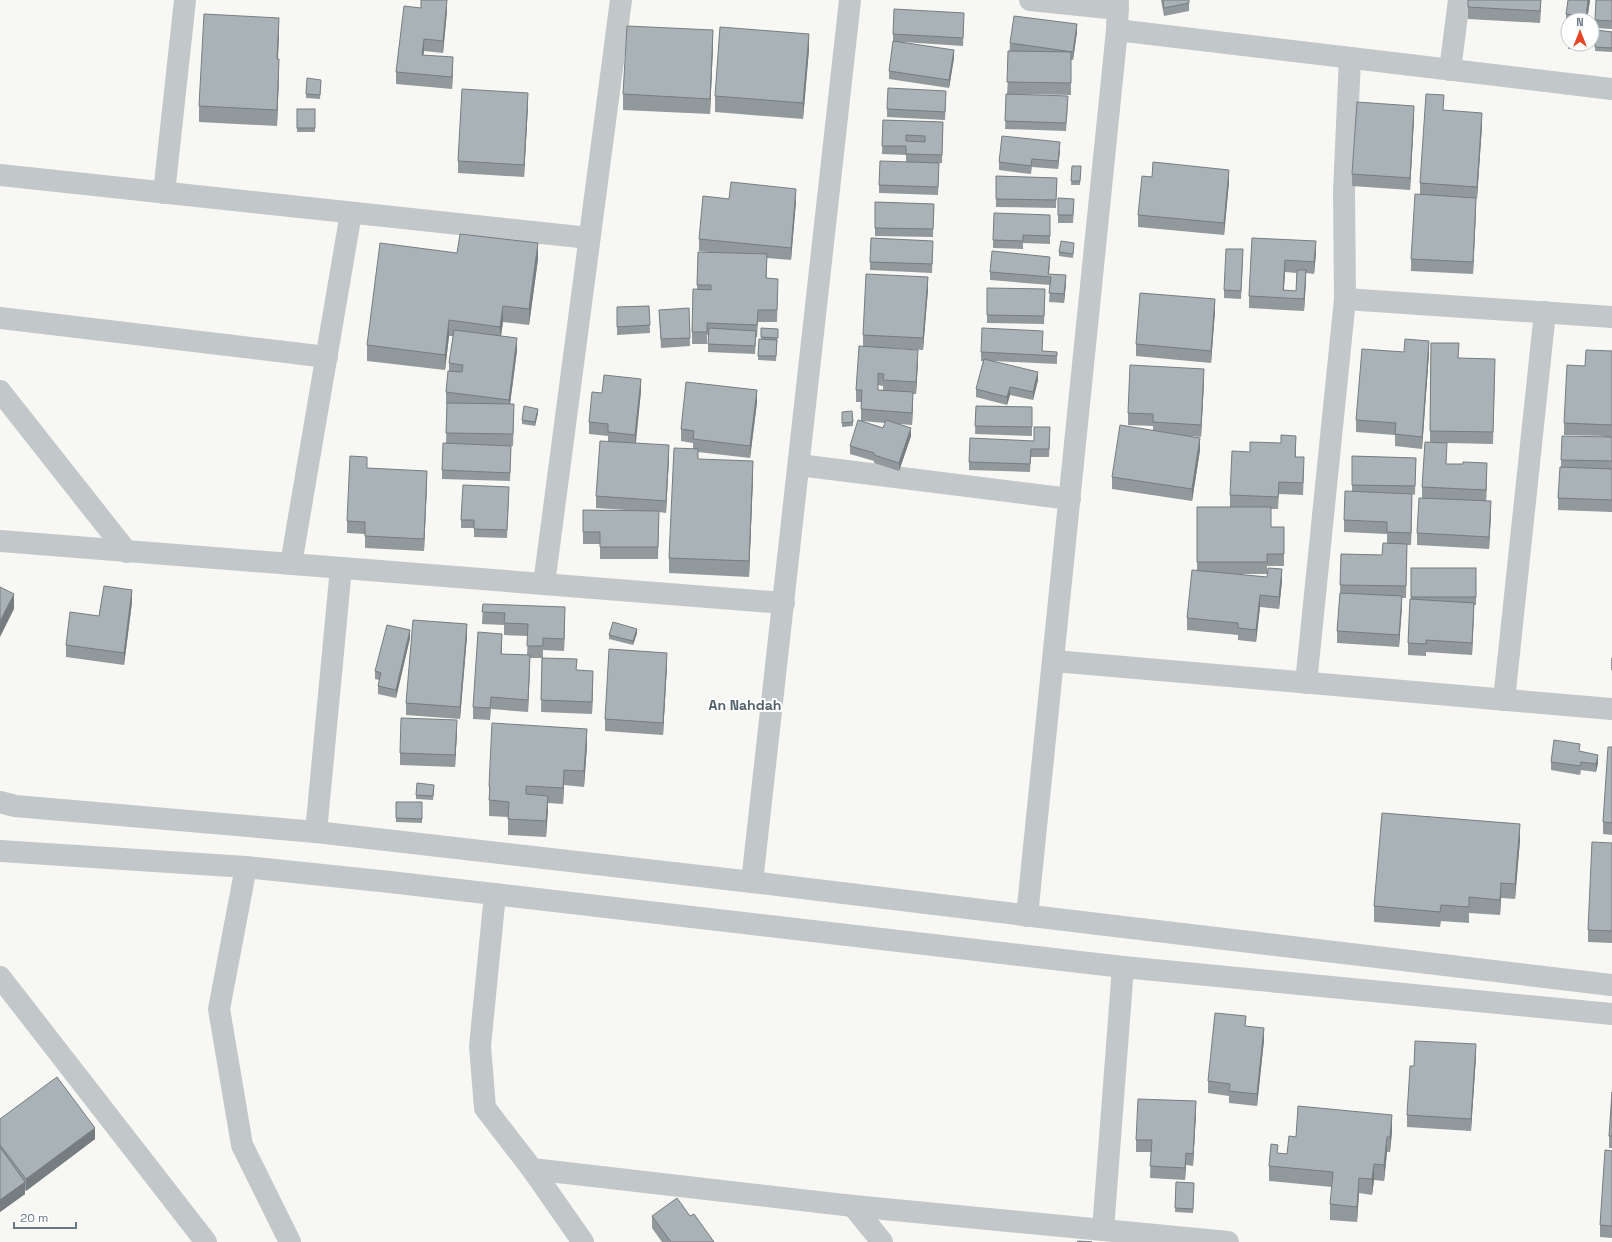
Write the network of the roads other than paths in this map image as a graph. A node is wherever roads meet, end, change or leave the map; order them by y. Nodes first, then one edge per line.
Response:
1 (185, 0) edge
2 (621, 0) edge
3 (850, 0) edge
4 (1030, 0) edge
5 (1459, 0) edge
6 (1118, 4) edge
7 (1117, 30) junction
8 (1350, 58) junction
9 (1450, 70) junction
10 (1612, 89) edge
11 (0, 175) edge
12 (164, 193) junction
13 (351, 212) junction
14 (589, 238) junction
15 (1345, 299) junction
16 (1545, 312) junction
17 (1612, 317) edge
18 (0, 318) edge
19 (327, 357) junction
20 (0, 391) edge
21 (799, 465) junction
22 (1070, 499) junction
23 (0, 542) edge
24 (127, 552) junction
25 (291, 564) junction
26 (340, 568) junction
27 (544, 584) junction
28 (784, 603) junction
29 (1054, 661) junction
30 (1306, 683) junction
31 (1504, 700) junction
32 (1612, 709) edge
33 (0, 802) edge
34 (316, 832) junction
35 (0, 851) edge
36 (246, 867) junction
37 (752, 882) junction
38 (495, 894) junction
39 (1027, 916) junction
40 (1123, 967) junction
41 (0, 977) edge
42 (1612, 985) edge
43 (1612, 1014) edge
44 (532, 1170) junction
45 (853, 1206) junction
46 (1103, 1230) junction
47 (580, 1241) edge
48 (206, 1242) edge
49 (290, 1242) edge
50 (882, 1242) edge
51 (1228, 1242) edge

1 - 12 street
2 - 14 street
3 - 21 street
4 - 6 street
5 - 9 street
6 - 7 street
7 - 8 street
7 - 22 street
8 - 9 street
8 - 15 street
9 - 10 street
11 - 12 street
12 - 13 street
13 - 14 street
13 - 19 street
14 - 27 street
15 - 16 street
15 - 30 street
16 - 17 street
16 - 31 street
18 - 19 street
19 - 25 street
20 - 24 street
21 - 22 street
21 - 28 street
22 - 29 street
23 - 24 street
24 - 25 street
25 - 26 street
26 - 27 street
26 - 34 street
27 - 28 street
28 - 37 street
29 - 30 street
29 - 39 street
30 - 31 street
31 - 32 street
33 - 34 street
34 - 37 street
35 - 36 street
36 - 38 street
36 - 49 street
37 - 39 street
38 - 40 street
38 - 44 street
39 - 42 street
40 - 43 street
40 - 46 street
41 - 48 street
44 - 45 street
44 - 47 street
45 - 46 street
45 - 50 street
46 - 51 street

